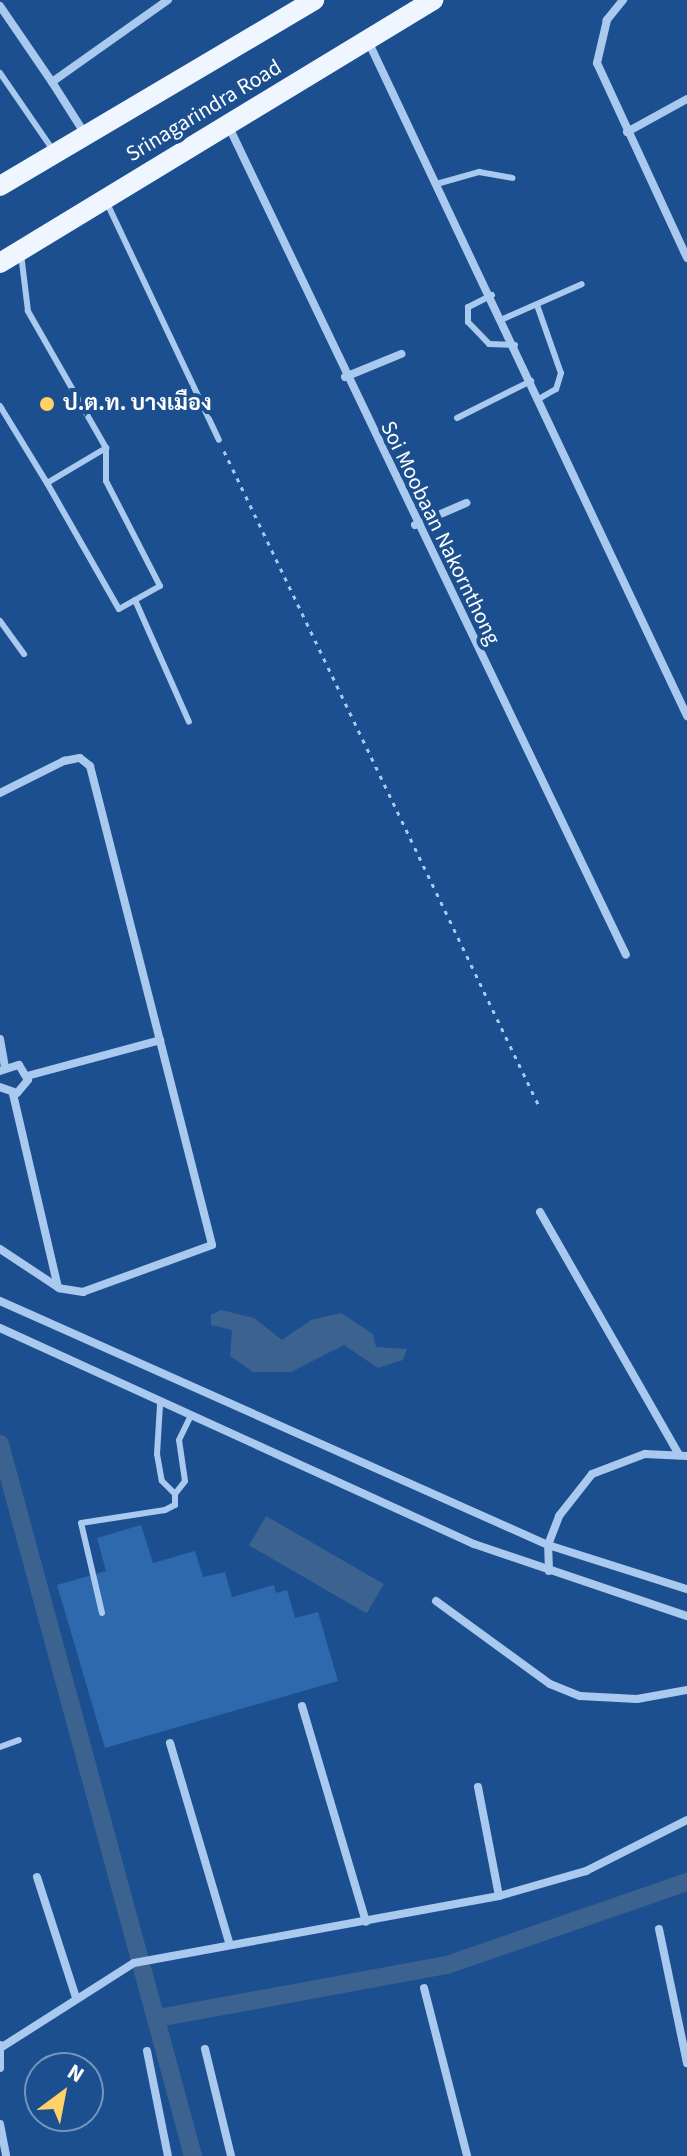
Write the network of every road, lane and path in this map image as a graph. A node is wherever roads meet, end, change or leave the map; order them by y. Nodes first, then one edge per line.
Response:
1 (168, 0) edge
2 (314, 0) edge
3 (433, 0) edge
4 (623, 0) edge
5 (0, 6) edge
6 (368, 40) junction
7 (0, 73) edge
8 (52, 82) junction
9 (687, 99) edge
10 (228, 125) junction
11 (627, 132) junction
12 (86, 136) junction
13 (55, 153) junction
14 (512, 178) dead end
15 (440, 183) junction
16 (0, 186) edge
17 (105, 199) junction
18 (687, 228) edge
19 (677, 233) junction
20 (21, 250) junction
21 (687, 258) edge
22 (0, 263) edge
23 (582, 284) dead end
24 (492, 295) junction
25 (537, 305) junction
26 (503, 319) junction
27 (515, 345) junction
28 (401, 354) dead end
29 (345, 377) junction
30 (531, 381) junction
31 (539, 399) junction
32 (0, 406) edge
33 (457, 418) dead end
34 (219, 440) joint
35 (106, 448) junction
36 (47, 483) junction
37 (466, 503) dead end
38 (415, 525) junction
39 (135, 600) junction
40 (0, 621) edge
41 (24, 654) dead end
42 (687, 716) edge
43 (189, 722) dead end
44 (0, 793) edge
45 (626, 955) dead end
46 (0, 1039) edge
47 (160, 1040) junction
48 (3, 1068) edge
49 (27, 1076) junction
50 (0, 1087) edge
51 (13, 1094) junction
52 (539, 1106) dead end
53 (540, 1212) dead end
54 (0, 1249) edge
55 (59, 1288) junction
56 (0, 1301) edge
57 (0, 1328) edge
58 (160, 1405) junction
59 (190, 1417) junction
60 (682, 1455) edge
61 (175, 1494) junction
62 (548, 1545) junction
63 (549, 1571) junction
64 (687, 1589) edge
65 (436, 1601) dead end
66 (102, 1613) dead end
67 (687, 1616) edge
68 (687, 1690) edge
69 (302, 1706) dead end
70 (19, 1740) dead end
71 (170, 1743) dead end
72 (0, 1747) edge
73 (478, 1787) dead end
74 (687, 1820) edge
75 (37, 1877) dead end
76 (499, 1896) junction
77 (366, 1922) junction
78 (659, 1929) dead end
79 (229, 1942) junction
80 (424, 1988) dead end
81 (76, 1998) junction
82 (1, 2046) edge
83 (205, 2049) dead end
84 (147, 2051) dead end
85 (687, 2063) edge
86 (0, 2068) edge
87 (0, 2124) edge
88 (6, 2156) edge
89 (168, 2156) edge
90 (231, 2156) edge
91 (467, 2156) edge

1 - 8 street
2 - 12 main road, Srinagarindra Road
3 - 6 main road, Srinagarindra Road
4 - 11 street
5 - 8 street
6 - 10 main road, Srinagarindra Road
6 - 15 street
7 - 13 lane
8 - 12 street
9 - 11 street
10 - 17 main road, Srinagarindra Road
10 - 29 street, Soi Moobaan Nakornthong
11 - 19 street
12 - 13 main road, Srinagarindra Road
13 - 16 main road, Srinagarindra Road
14 - 15 lane
15 - 24 street
17 - 20 main road, Srinagarindra Road
17 - 34 lane
18 - 19 street
19 - 21 street
20 - 22 main road, Srinagarindra Road
20 - 35 lane
23 - 25 lane
24 - 26 street
24 - 27 lane
25 - 26 lane
25 - 31 lane
26 - 27 street
27 - 30 street
28 - 29 street
29 - 38 street, Soi Moobaan Nakornthong
30 - 31 street
30 - 33 lane
31 - 42 street
32 - 36 lane
34 - 52 path
35 - 36 lane
35 - 39 lane
36 - 39 lane
37 - 38 street
38 - 45 street, Soi Moobaan Nakornthong
39 - 43 lane
40 - 41 lane
44 - 47 street
46 - 48 street
47 - 49 street
47 - 55 street
48 - 49 street
49 - 51 street
50 - 51 street
51 - 55 street
53 - 60 street
54 - 55 street
56 - 62 street
57 - 58 street
58 - 59 street
58 - 61 lane
59 - 61 lane
59 - 63 street
60 - 62 street
61 - 66 lane
62 - 63 street
62 - 64 street
63 - 67 street
65 - 68 street
69 - 77 street
70 - 72 lane
71 - 79 street
73 - 76 street
74 - 76 street
75 - 81 street
76 - 77 street
77 - 79 street
78 - 85 street
79 - 81 street
80 - 91 street
81 - 82 street
82 - 86 street
83 - 90 street
84 - 89 street
87 - 88 street

